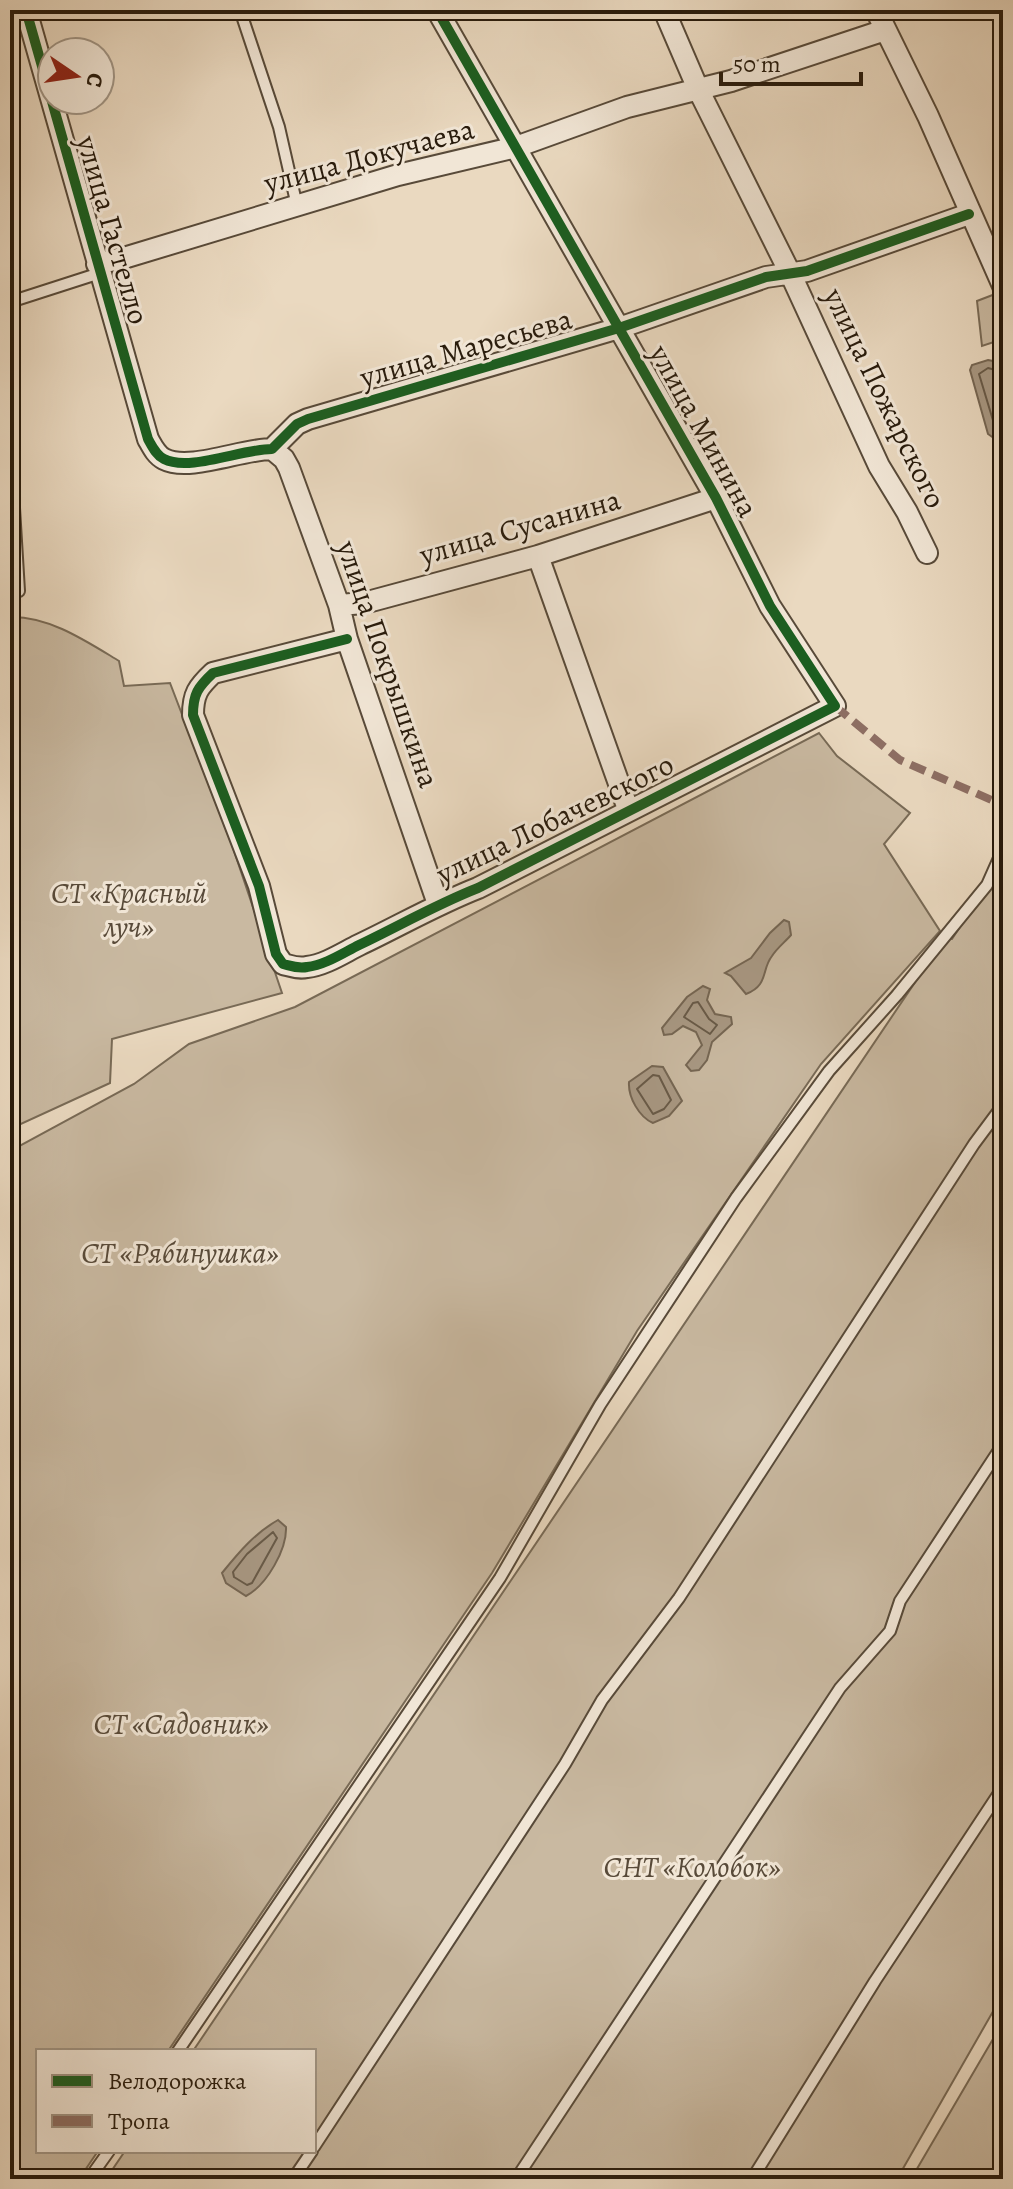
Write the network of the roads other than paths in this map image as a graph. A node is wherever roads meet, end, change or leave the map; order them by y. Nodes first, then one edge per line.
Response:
1 (26, 10) edge
2 (240, 10) edge
3 (437, 10) edge
4 (664, 10) edge
5 (876, 10) edge
6 (885, 30) junction
7 (698, 89) junction
8 (516, 147) junction
9 (297, 206) junction
10 (969, 214) junction
11 (99, 268) junction
12 (791, 275) junction
13 (1003, 286) edge
14 (10, 302) edge
15 (619, 328) junction
16 (272, 449) junction
17 (10, 489) edge
18 (716, 498) junction
19 (927, 553) dead end
20 (538, 556) junction
21 (10, 592) edge
22 (339, 605) junction
23 (347, 639) junction
24 (835, 706) joint
25 (628, 809) junction
26 (1003, 849) edge
27 (438, 904) junction
28 (1003, 1105) edge
29 (1003, 1444) edge
30 (1003, 1787) edge
31 (179, 2049) edge
32 (316, 2144) edge
33 (108, 2153) edge
34 (310, 2153) edge
35 (89, 2179) edge
36 (293, 2179) edge
37 (516, 2179) edge
38 (752, 2179) edge

1 - 11 street, улица Гастелло
2 - 9 lane
3 - 8 street, улица Минина
4 - 7 street, улица Пожарского
5 - 6 street
6 - 7 street, улица Докучаева
6 - 10 street
7 - 8 street, улица Докучаева
7 - 12 street, улица Пожарского
8 - 9 street, улица Докучаева
8 - 15 street, улица Минина
9 - 11 street, улица Докучаева
10 - 12 street, улица Маресьева
10 - 13 street
11 - 14 lane
11 - 16 street, улица Гастелло
12 - 15 street, улица Маресьева
12 - 19 street, улица Пожарского
15 - 16 street, улица Маресьева
15 - 18 street, улица Минина
16 - 22 street, улица Покрышкина
17 - 21 lane
18 - 20 street, улица Сусанина
18 - 24 street, улица Минина
20 - 22 street, улица Сусанина
20 - 25 street
22 - 23 street, улица Покрышкина
23 - 27 street, улица Покрышкина
23 - 27 street, улица Лобачевского
24 - 25 street, улица Лобачевского
25 - 27 street, улица Лобачевского
26 - 31 lane
28 - 32 lane
29 - 37 lane
30 - 38 lane
33 - 35 lane
34 - 36 lane

